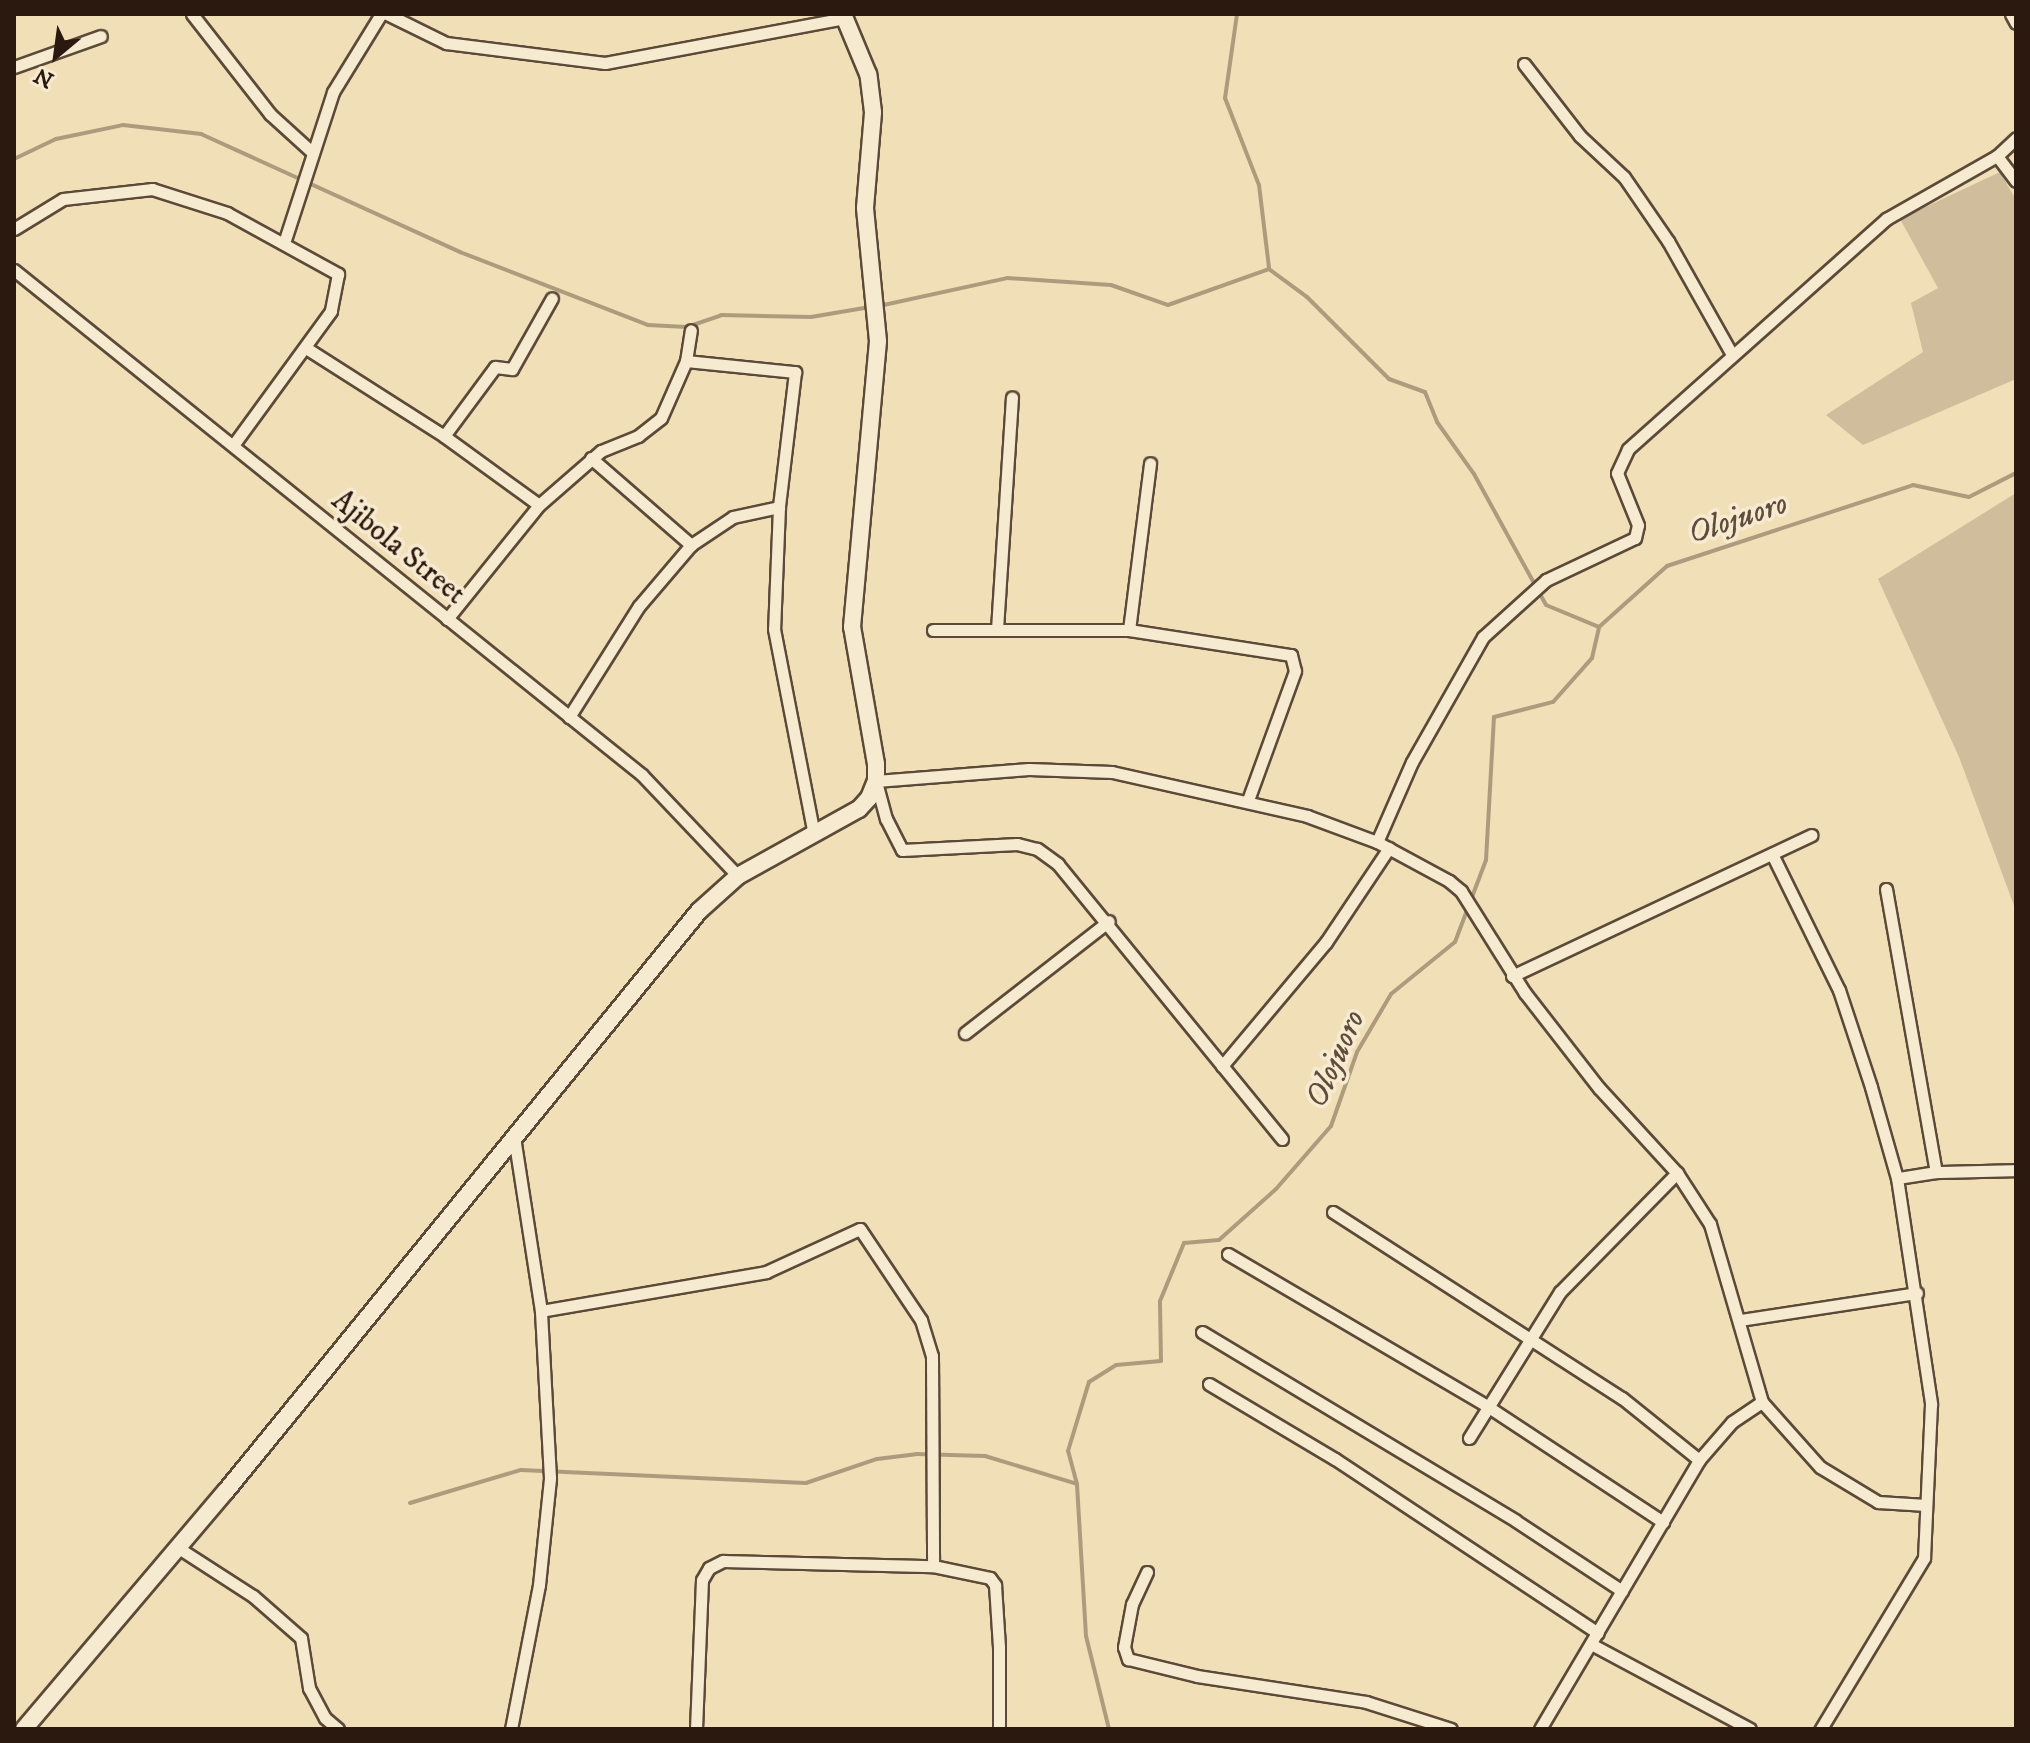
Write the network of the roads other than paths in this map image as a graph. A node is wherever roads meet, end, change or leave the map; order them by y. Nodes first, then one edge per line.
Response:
1 (192, 14) edge
2 (384, 14) edge
3 (2011, 14) edge
4 (845, 16) edge
5 (2016, 23) edge
6 (101, 36) dead end
7 (1524, 64) dead end
8 (14, 67) edge
9 (2016, 138) edge
10 (313, 153) junction
11 (1997, 156) junction
12 (2016, 181) edge
13 (14, 229) edge
14 (284, 243) junction
15 (14, 270) edge
16 (552, 298) dead end
17 (691, 330) dead end
18 (306, 348) junction
19 (1731, 353) junction
20 (686, 361) junction
21 (1012, 397) dead end
22 (444, 436) junction
23 (234, 444) junction
24 (591, 458) junction
25 (1150, 463) dead end
26 (539, 505) junction
27 (779, 507) junction
28 (691, 545) junction
29 (447, 619) junction
30 (997, 629) junction
31 (933, 630) dead end
32 (1129, 630) junction
33 (569, 717) junction
34 (876, 781) junction
35 (1248, 800) junction
36 (814, 834) junction
37 (1812, 835) dead end
38 (1377, 842) junction
39 (1389, 848) junction
40 (1772, 854) junction
41 (738, 876) junction
42 (1886, 889) dead end
43 (1109, 921) junction
44 (1512, 976) junction
45 (965, 1033) dead end
46 (1222, 1066) junction
47 (514, 1136) junction
48 (1282, 1139) dead end
49 (2016, 1170) edge
50 (1936, 1172) junction
51 (1677, 1173) junction
52 (1897, 1178) junction
53 (1333, 1212) dead end
54 (1228, 1254) dead end
55 (1917, 1293) junction
56 (541, 1311) junction
57 (1740, 1320) junction
58 (1202, 1332) dead end
59 (1529, 1336) junction
60 (1209, 1384) dead end
61 (1762, 1402) junction
62 (1487, 1406) junction
63 (1469, 1438) dead end
64 (1699, 1460) junction
65 (1926, 1505) junction
66 (1663, 1522) junction
67 (177, 1547) junction
68 (933, 1566) junction
69 (1147, 1572) dead end
70 (1622, 1591) junction
71 (1598, 1633) junction
72 (1591, 1644) junction
73 (24, 1729) edge
74 (338, 1729) edge
75 (511, 1729) edge
76 (696, 1729) edge
77 (999, 1729) edge
78 (1451, 1729) edge
79 (1540, 1729) edge
80 (1750, 1729) edge
81 (1821, 1729) edge

1 - 10 street
2 - 4 street
2 - 10 street
3 - 5 street
4 - 34 street
6 - 8 street
7 - 19 street
9 - 11 street
10 - 14 street
11 - 12 street
11 - 19 street
13 - 14 street
14 - 18 street
15 - 23 street, Ajibola Street
16 - 22 street
17 - 20 street
18 - 22 street
18 - 23 street
19 - 38 street
20 - 24 street
20 - 27 street
21 - 30 street
22 - 26 street
23 - 29 street, Ajibola Street
24 - 26 street
24 - 28 street
25 - 32 street
26 - 29 street
27 - 28 street
27 - 36 street
28 - 33 street
29 - 33 street, Ajibola Street
30 - 31 street
30 - 32 street
32 - 35 street
33 - 41 street, Ajibola Street
34 - 35 street
34 - 36 street
34 - 43 street
35 - 38 street
36 - 41 street
37 - 40 street
38 - 39 street
39 - 44 street
39 - 46 street
40 - 44 street
40 - 52 street
41 - 47 street
42 - 50 street
43 - 45 street
43 - 46 street
44 - 51 street
46 - 48 street
47 - 56 street
47 - 67 street
49 - 50 street
50 - 52 street
51 - 57 street
51 - 59 street
52 - 55 street
53 - 59 street
54 - 62 street
55 - 57 street
55 - 65 street
56 - 68 street
56 - 75 street
57 - 61 street
58 - 70 street
59 - 62 street
59 - 64 street
60 - 71 street
61 - 64 street
61 - 65 street
62 - 63 street
62 - 66 street
64 - 66 street
65 - 81 street
66 - 70 street
67 - 73 street
67 - 74 street
68 - 76 street
68 - 77 street
69 - 78 street
70 - 71 street
71 - 72 street
72 - 79 street
72 - 80 street

